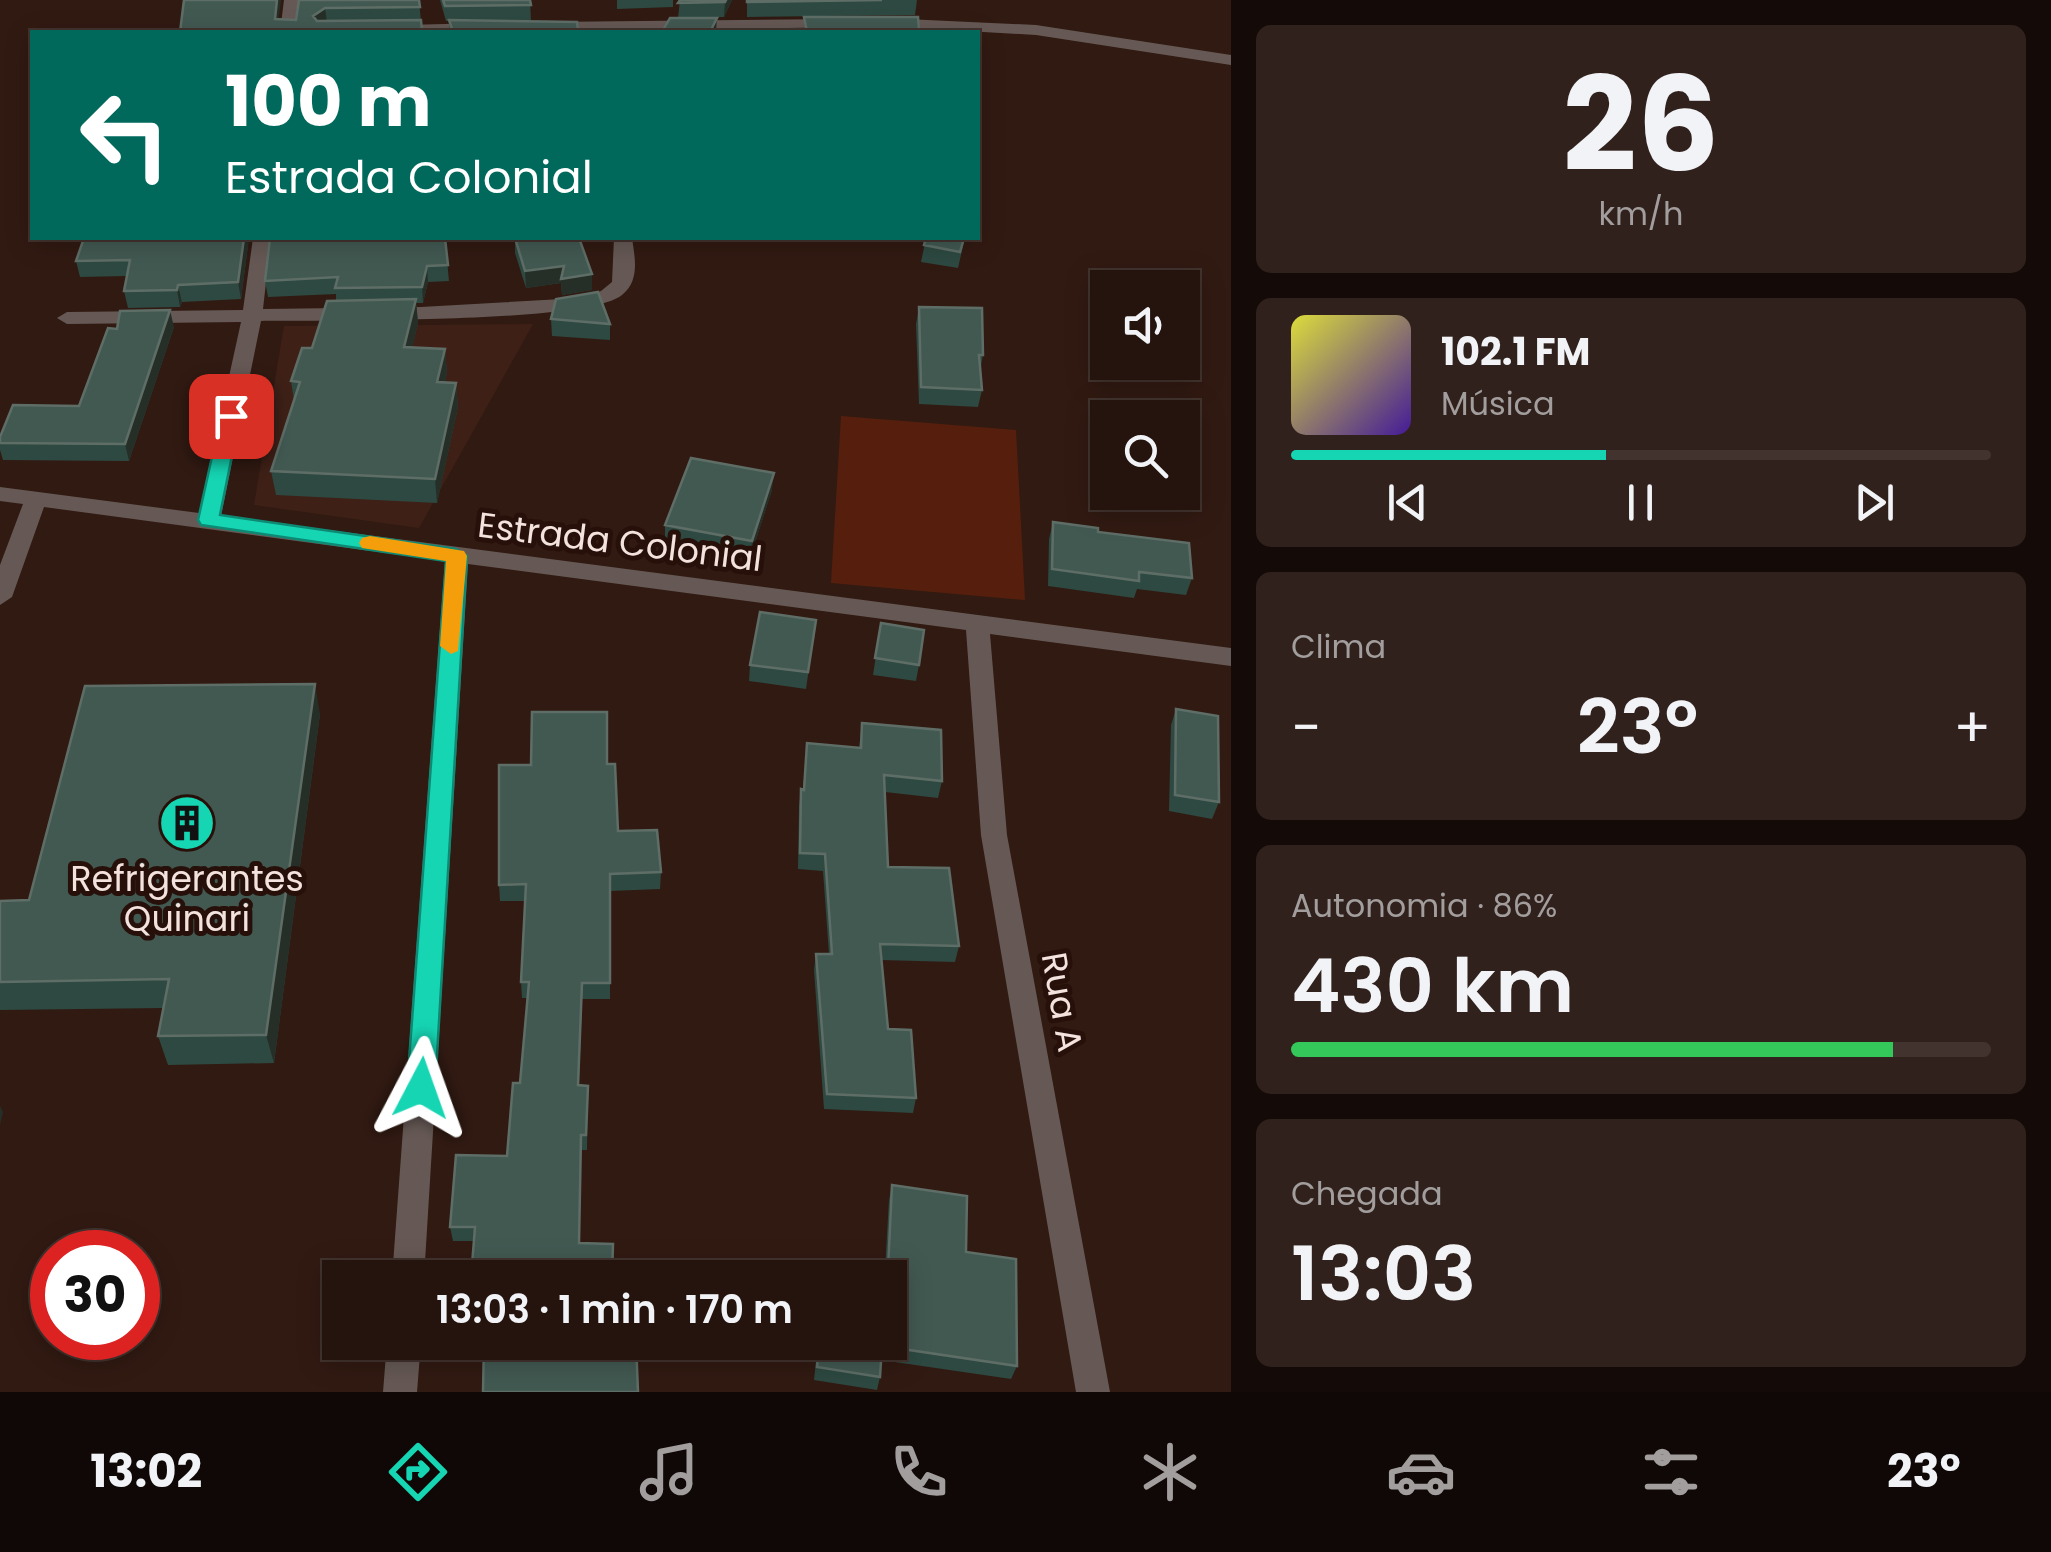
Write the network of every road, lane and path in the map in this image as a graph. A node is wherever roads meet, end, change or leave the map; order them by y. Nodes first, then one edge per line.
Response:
1 (292, 0) edge
2 (598, 24) edge
3 (521, 27) edge
4 (502, 28) edge
5 (288, 30) edge
6 (414, 30) edge
7 (1231, 60) edge
8 (262, 240) edge
9 (623, 240) edge
10 (253, 313) junction
11 (67, 318) dead end
12 (0, 494) edge
13 (36, 498) junction
14 (208, 520) junction
15 (456, 556) junction
16 (0, 597) edge
17 (977, 624) junction
18 (1231, 657) edge
19 (409, 1260) edge
20 (403, 1360) edge
21 (400, 1392) edge
22 (1093, 1392) edge

1 - 5 street
2 - 3 street
2 - 7 street
4 - 6 street
8 - 10 street
9 - 10 street
10 - 11 street
10 - 14 street
12 - 13 street, Estrada Colonial
13 - 14 street, Estrada Colonial
13 - 16 street
14 - 15 street, Estrada Colonial
15 - 17 street, Estrada Colonial
15 - 19 street
17 - 18 street, Estrada Colonial
17 - 22 street, Rua A
20 - 21 street

